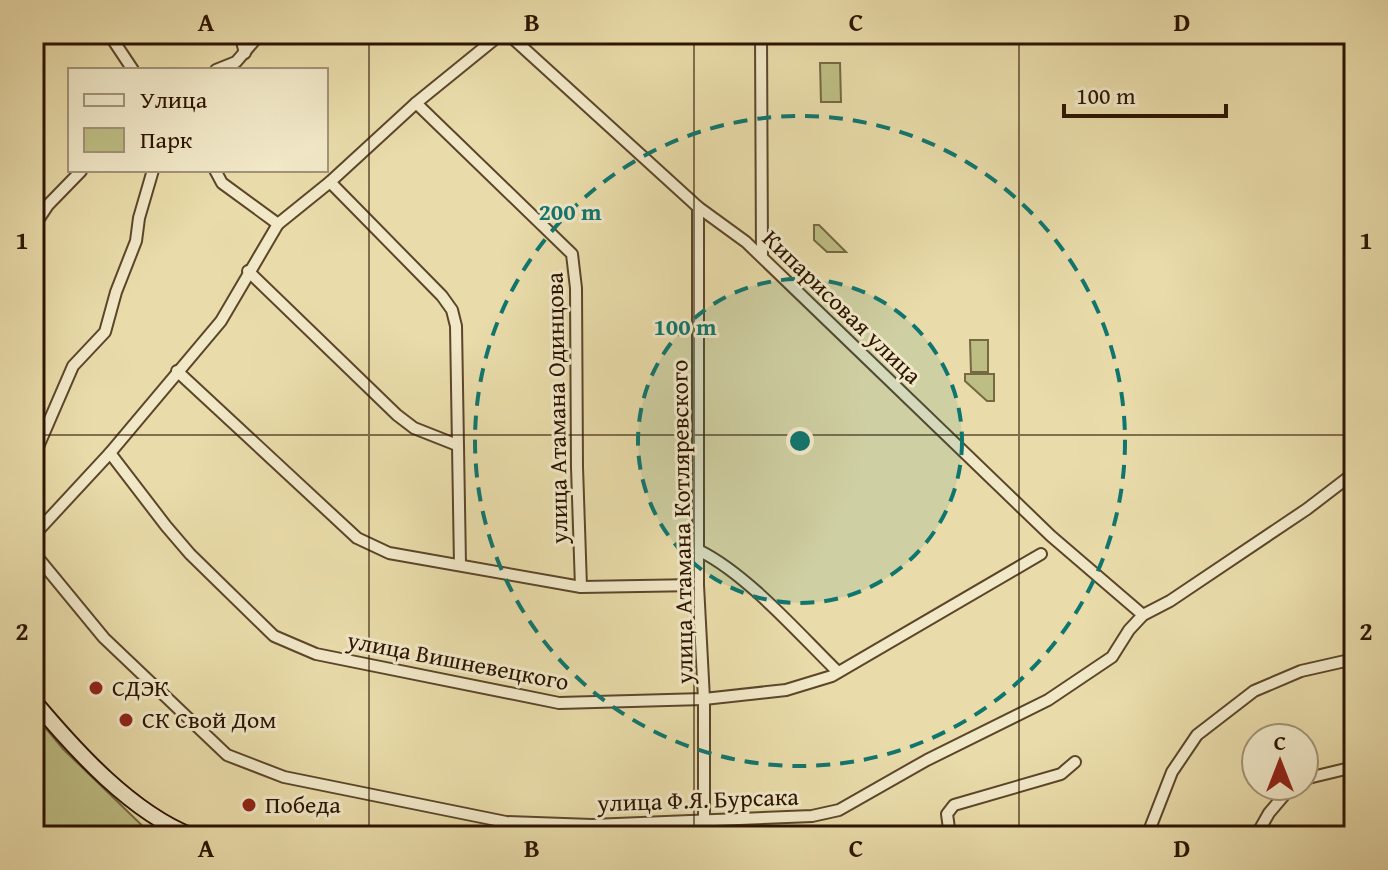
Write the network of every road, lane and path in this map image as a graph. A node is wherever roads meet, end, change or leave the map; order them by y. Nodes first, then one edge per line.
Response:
1 (109, 34) edge
2 (240, 34) edge
3 (260, 34) edge
4 (501, 34) edge
5 (508, 34) edge
6 (761, 34) edge
7 (245, 53) junction
8 (132, 68) edge
9 (221, 68) edge
10 (416, 103) junction
11 (80, 172) edge
12 (152, 172) edge
13 (216, 172) edge
14 (330, 182) junction
15 (698, 207) junction
16 (278, 224) junction
17 (34, 226) edge
18 (762, 256) junction
19 (248, 271) junction
20 (177, 371) junction
21 (457, 445) junction
22 (110, 453) junction
23 (34, 456) edge
24 (1354, 473) edge
25 (34, 535) edge
26 (700, 551) junction
27 (34, 553) edge
28 (1041, 554) dead end
29 (460, 565) junction
30 (698, 585) junction
31 (581, 587) junction
32 (1143, 615) junction
33 (1354, 659) edge
34 (838, 672) junction
35 (704, 699) junction
36 (1354, 699) edge
37 (34, 701) edge
38 (1075, 762) dead end
39 (1352, 767) edge
40 (1320, 775) edge
41 (1278, 802) edge
42 (704, 821) junction
43 (192, 836) edge
44 (704, 836) edge
45 (950, 836) edge
46 (1147, 836) edge
47 (1256, 836) edge

1 - 8 street
2 - 7 street
3 - 7 street
4 - 10 street
5 - 15 street, Кипарисовая улица
6 - 18 street
7 - 9 street
10 - 14 street
10 - 31 street, улица Атамана Одинцова
11 - 17 street
12 - 23 street
13 - 16 street
14 - 16 street
14 - 21 street
15 - 18 street, Кипарисовая улица
15 - 26 street, улица Атамана Котляревского
16 - 19 street
18 - 32 street, Кипарисовая улица
19 - 20 street
19 - 21 street
20 - 22 street
20 - 29 street
21 - 29 street
22 - 25 street
22 - 35 street, улица Вишневецкого
24 - 32 street, улица Ф.Я. Бурсака
26 - 30 street, улица Атамана Котляревского
26 - 34 street
27 - 42 street, улица Ф.Я. Бурсака
28 - 34 street, улица Вишневецкого
29 - 31 street
30 - 31 street
30 - 35 street, улица Атамана Котляревского
32 - 42 street, улица Ф.Я. Бурсака
33 - 46 street
34 - 35 street, улица Вишневецкого
35 - 42 street, улица Атамана Котляревского
36 - 39 street
37 - 43 main road
38 - 45 street
39 - 40 street
41 - 47 street
42 - 44 street, улица Атамана Котляревского

